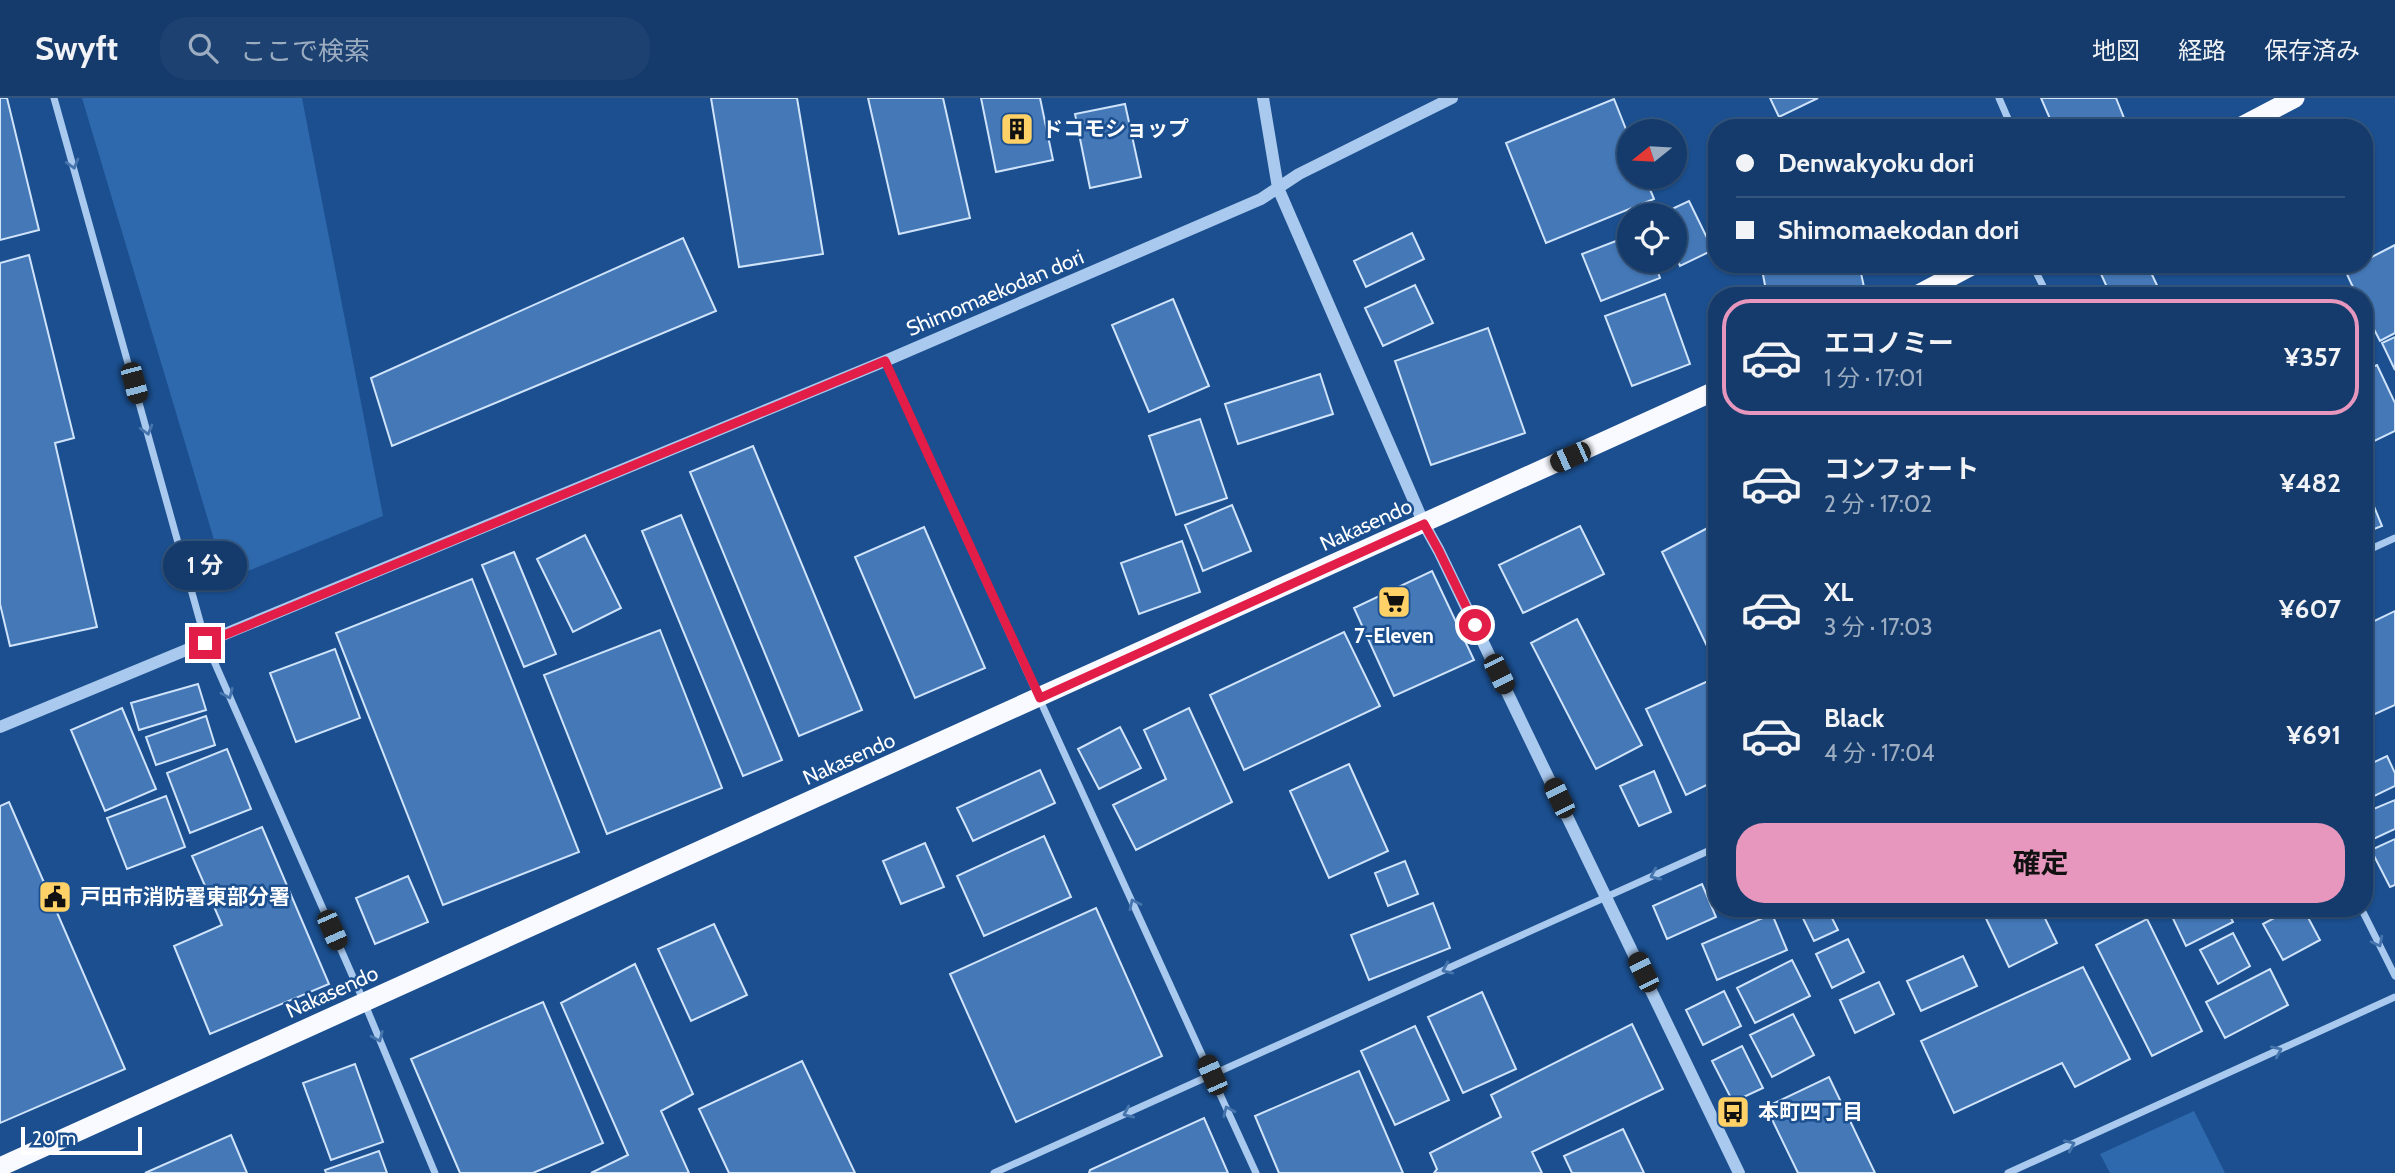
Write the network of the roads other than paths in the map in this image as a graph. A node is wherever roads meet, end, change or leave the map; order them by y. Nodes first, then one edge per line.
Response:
1 (54, 98) edge
2 (1263, 98) edge
3 (1452, 98) edge
4 (1999, 98) edge
5 (2295, 98) edge
6 (2008, 119) edge
7 (2255, 119) edge
8 (1278, 188) junction
9 (1958, 273) edge
10 (1932, 287) edge
11 (885, 361) junction
12 (1708, 394) edge
13 (1424, 524) junction
14 (2395, 538) edge
15 (2373, 548) edge
16 (205, 643) junction
17 (1040, 698) junction
18 (0, 727) edge
19 (1708, 851) edge
20 (1607, 897) junction
21 (2366, 917) edge
22 (2395, 976) edge
23 (2395, 997) edge
24 (364, 1002) junction
25 (1212, 1075) junction
26 (0, 1167) edge
27 (435, 1173) edge
28 (994, 1173) edge
29 (1256, 1173) edge
30 (1739, 1173) edge
31 (2008, 1173) edge

1 -> 16 street
2 - 8 street
3 - 8 street, Shimomaekodan dori
4 - 6 street
5 - 7 highway
8 - 11 street, Shimomaekodan dori
8 - 13 street
9 - 10 highway
11 - 16 street, Shimomaekodan dori
11 - 17 street
12 - 13 highway, Nakasendo
13 - 17 highway, Nakasendo
13 - 20 street
14 - 15 street
16 - 18 street, Shimomaekodan dori
16 -> 24 street
17 - 24 highway, Nakasendo
25 -> 17 street
19 -> 20 street
20 -> 25 street
20 - 30 street
21 -> 22 street
31 -> 23 street
24 - 26 highway, Nakasendo
24 -> 27 street
25 -> 28 street
29 -> 25 street

